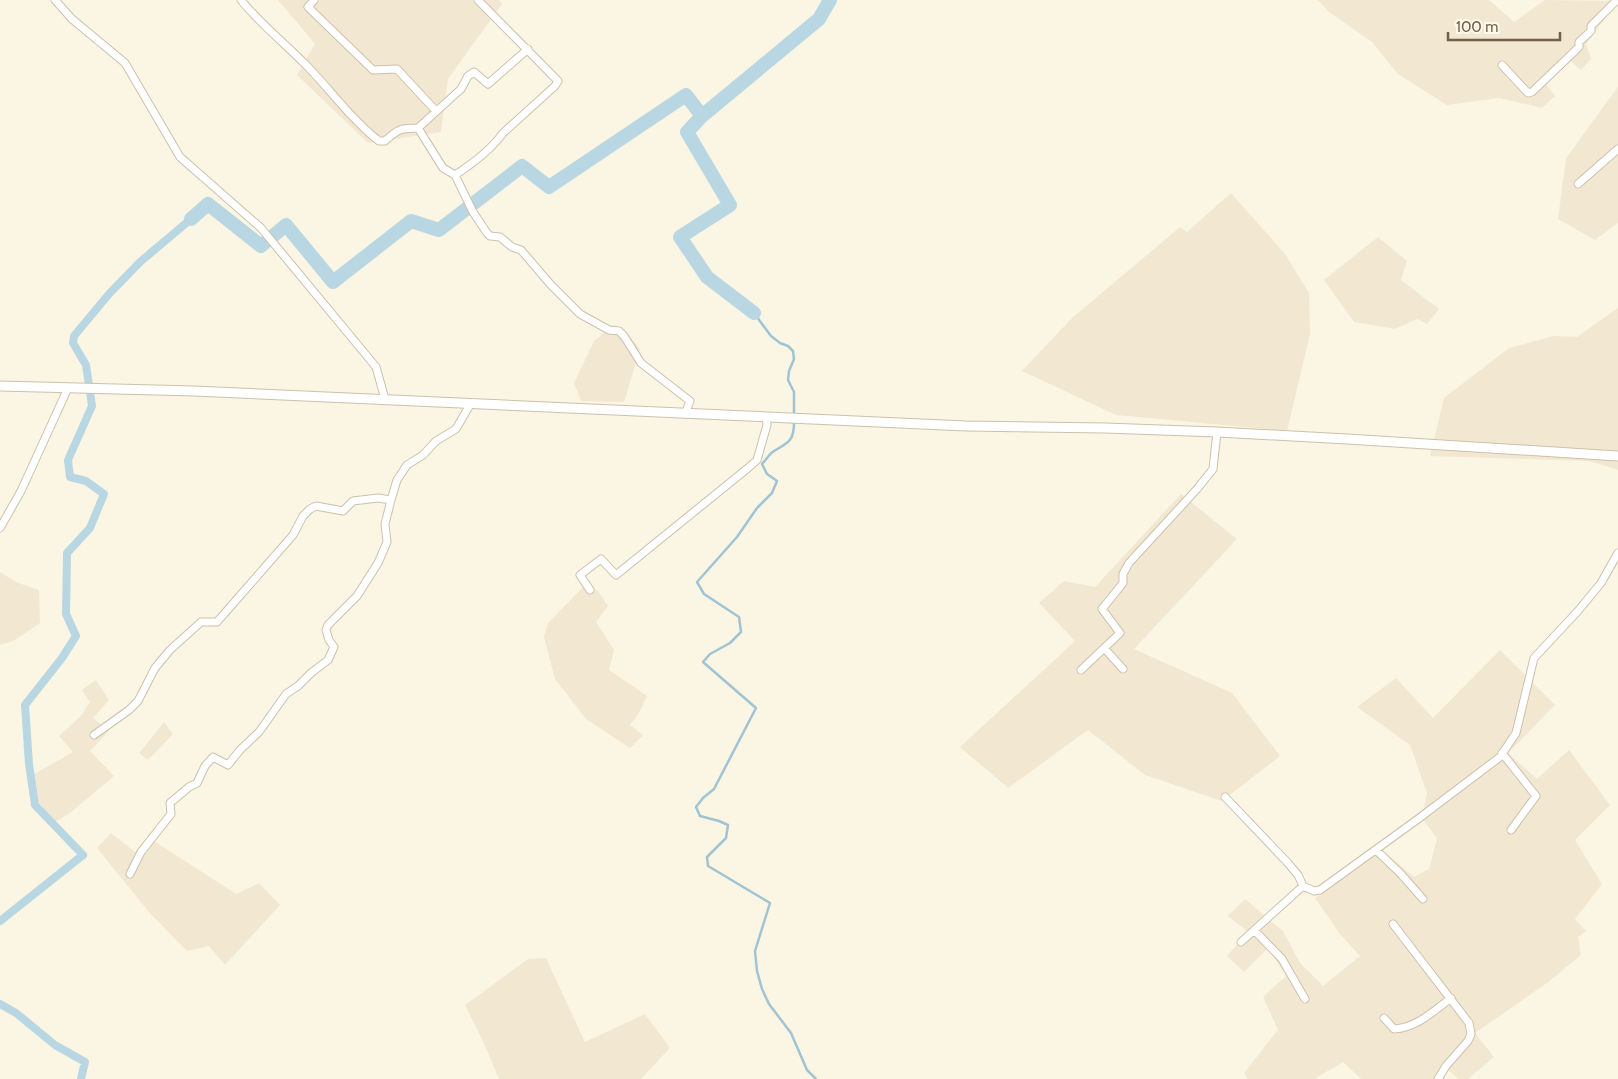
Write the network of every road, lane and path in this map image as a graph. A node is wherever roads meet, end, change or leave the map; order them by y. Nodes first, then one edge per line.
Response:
1 (55, 0) edge
2 (241, 0) edge
3 (314, 0) edge
4 (478, 0) edge
5 (1617, 0) edge
6 (528, 49) junction
7 (1502, 66) dead end
8 (436, 111) junction
9 (418, 128) junction
10 (1618, 149) edge
11 (455, 175) junction
12 (1578, 184) dead end
13 (0, 386) edge
14 (68, 388) junction
15 (385, 399) junction
16 (471, 403) junction
17 (685, 414) junction
18 (766, 417) junction
19 (1217, 432) junction
20 (1618, 456) edge
21 (390, 500) junction
22 (0, 528) edge
23 (1618, 553) edge
24 (590, 590) dead end
25 (1105, 649) junction
26 (1123, 669) dead end
27 (1081, 670) dead end
28 (94, 734) dead end
29 (1502, 753) junction
30 (1225, 797) dead end
31 (1511, 830) dead end
32 (1376, 850) junction
33 (130, 874) dead end
34 (1303, 886) junction
35 (1423, 899) dead end
36 (1393, 924) dead end
37 (1254, 930) junction
38 (1241, 942) dead end
39 (1451, 998) junction
40 (1305, 999) dead end
41 (1384, 1018) dead end
42 (1438, 1079) edge

1 - 15 street
2 - 9 street
3 - 8 street
4 - 6 street
5 - 7 street
6 - 8 street
6 - 11 street
8 - 9 street
9 - 11 street
10 - 12 street
11 - 17 street
13 - 14 street
14 - 15 street
14 - 22 street
15 - 16 street
16 - 17 street
16 - 21 street
17 - 18 street
18 - 19 street
18 - 24 street
19 - 20 street
19 - 25 street
21 - 28 street
21 - 33 street
23 - 29 street
25 - 26 street
25 - 27 street
29 - 31 street
29 - 32 street
30 - 34 street
32 - 34 street
32 - 35 street
34 - 37 street
36 - 39 street
37 - 38 street
37 - 40 street
39 - 41 street
39 - 42 street

